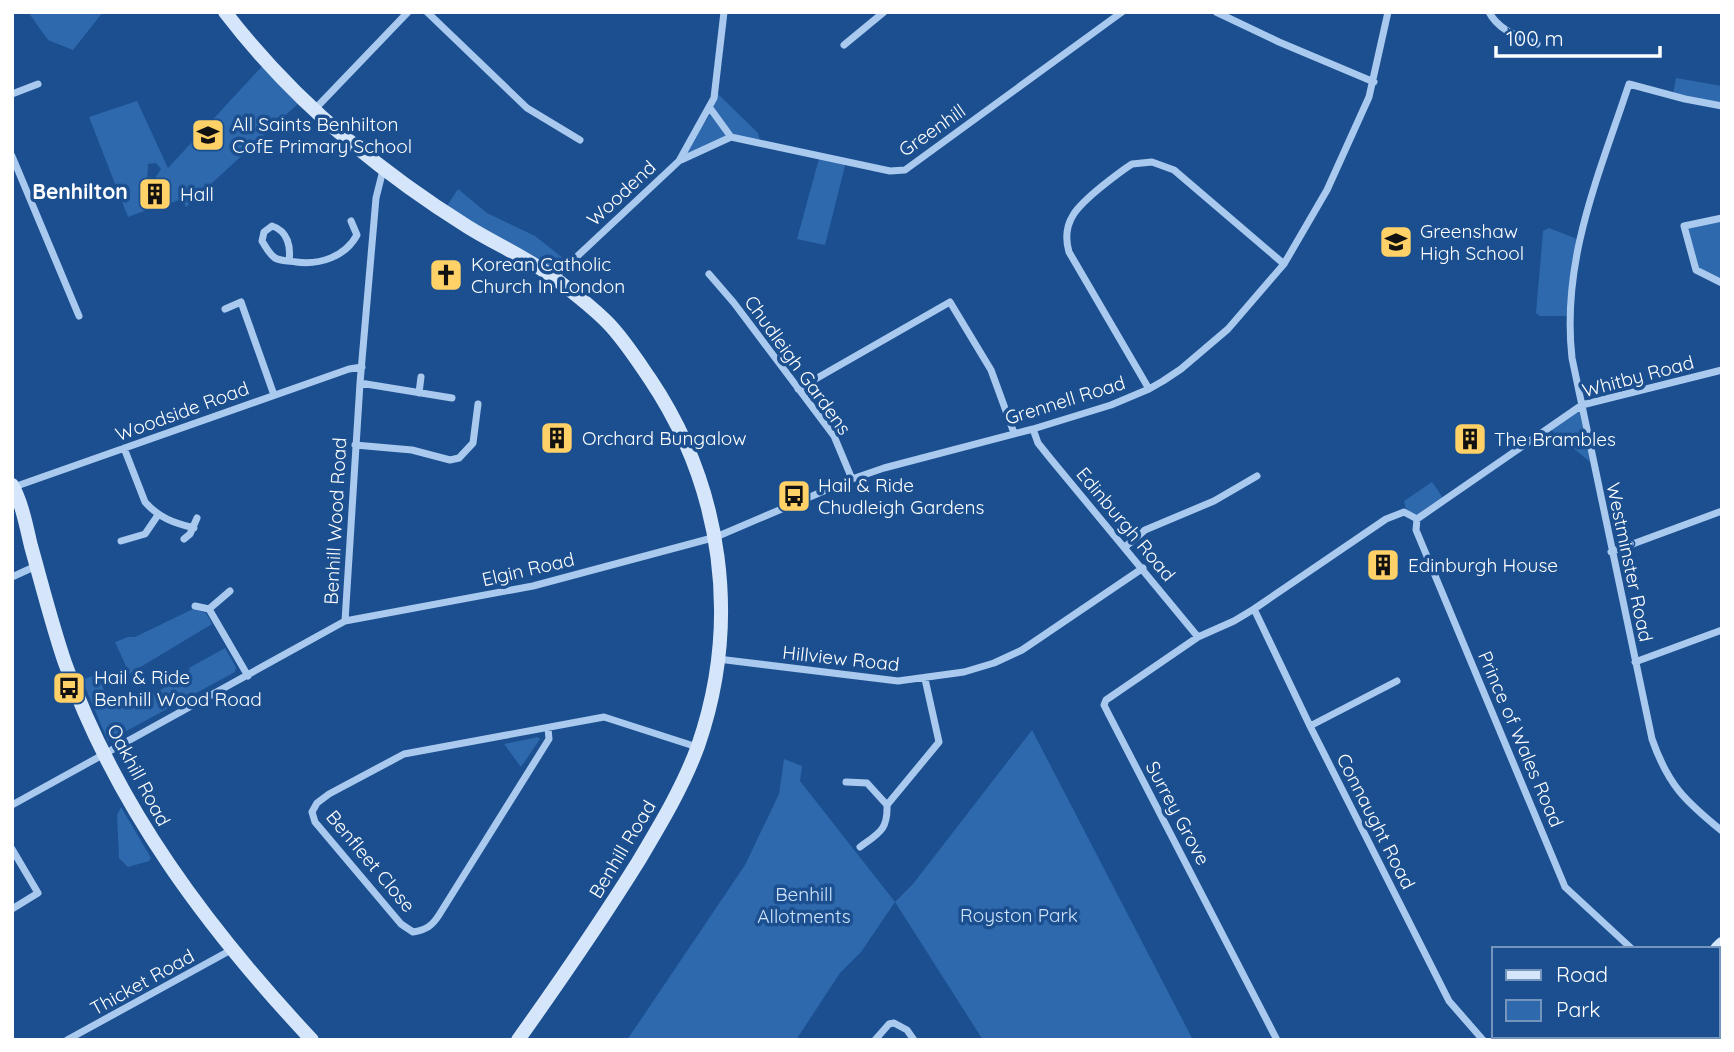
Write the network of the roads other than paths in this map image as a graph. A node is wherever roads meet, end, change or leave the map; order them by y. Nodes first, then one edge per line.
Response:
1 (225, 12) edge
2 (408, 12) edge
3 (427, 12) edge
4 (724, 12) edge
5 (884, 12) edge
6 (1122, 12) edge
7 (1216, 12) edge
8 (1388, 12) edge
9 (1489, 12) edge
10 (1537, 44) dead end
11 (844, 45) dead end
12 (1374, 82) junction
13 (38, 85) dead end
14 (12, 94) edge
15 (1722, 106) edge
16 (710, 108) junction
17 (315, 109) junction
18 (731, 137) junction
19 (580, 140) dead end
20 (12, 156) edge
21 (679, 161) junction
22 (383, 170) junction
23 (1722, 218) edge
24 (351, 221) dead end
25 (357, 235) junction
26 (373, 236) junction
27 (289, 261) junction
28 (1284, 264) junction
29 (709, 274) dead end
30 (554, 278) junction
31 (1722, 282) edge
32 (225, 309) dead end
33 (79, 316) dead end
34 (362, 367) junction
35 (1722, 370) edge
36 (421, 377) dead end
37 (360, 383) junction
38 (798, 389) junction
39 (1149, 389) junction
40 (419, 393) junction
41 (274, 395) junction
42 (452, 398) dead end
43 (478, 404) dead end
44 (1581, 405) junction
45 (1033, 429) junction
46 (1014, 433) junction
47 (355, 445) junction
48 (124, 448) junction
49 (1257, 476) dead end
50 (852, 480) junction
51 (13, 486) edge
52 (1722, 511) edge
53 (158, 515) junction
54 (197, 518) dead end
55 (1417, 519) junction
56 (194, 527) junction
57 (716, 537) junction
58 (184, 539) dead end
59 (121, 541) dead end
60 (1125, 547) junction
61 (1611, 552) junction
62 (37, 566) junction
63 (1143, 568) junction
64 (12, 577) edge
65 (230, 591) dead end
66 (195, 606) dead end
67 (209, 609) junction
68 (1254, 609) junction
69 (345, 621) junction
70 (1722, 630) edge
71 (1198, 637) junction
72 (718, 659) junction
73 (1635, 662) junction
74 (248, 677) junction
75 (925, 679) junction
76 (1396, 681) dead end
77 (1310, 726) junction
78 (548, 729) junction
79 (697, 747) junction
80 (104, 755) junction
81 (846, 782) dead end
82 (12, 805) edge
83 (887, 805) junction
84 (1722, 831) edge
85 (860, 847) dead end
86 (12, 849) edge
87 (12, 909) edge
88 (1630, 947) edge
89 (231, 950) junction
90 (67, 1040) edge
91 (312, 1040) edge
92 (518, 1040) edge
93 (875, 1040) edge
94 (914, 1040) edge
95 (1277, 1040) edge
96 (1483, 1040) edge

1 - 17 street, Benhill Road
2 - 17 street
3 - 19 street
4 - 16 street, Woodend
5 - 11 street
6 - 18 street, Greenhill
7 - 12 street
8 - 12 street, Grennell Road
9 - 10 street
12 - 28 street, Grennell Road
13 - 14 street
15 - 44 street, Westminster Road
16 - 18 street
16 - 21 street, Woodend
17 - 22 street, Benhill Road
18 - 21 street, Woodend
20 - 33 street
21 - 30 street, Woodend
22 - 26 street, Benhill Wood Road
22 - 30 street, Benhill Road
23 - 31 street
24 - 25 street
25 - 26 street
25 - 27 street
26 - 34 street, Benhill Wood Road
27 - 27 street
28 - 39 street, Grennell Road
28 - 39 street
29 - 38 street, Chudleigh Gardens
30 - 57 street, Benhill Road
32 - 41 street
34 - 37 street, Benhill Wood Road
34 - 41 street, Woodside Road
35 - 44 street, Whitby Road
36 - 40 street
37 - 40 street
37 - 47 street, Benhill Wood Road
38 - 46 street
38 - 50 street, Chudleigh Gardens
39 - 45 street, Grennell Road
40 - 42 street
41 - 48 street, Woodside Road
43 - 47 street
44 - 55 street, Whitby Road
44 - 61 street, Westminster Road
45 - 46 street, Grennell Road
45 - 60 street, Edinburgh Road
46 - 50 street, Grennell Road
47 - 69 street, Benhill Wood Road
48 - 51 street, Woodside Road
48 - 53 street
49 - 60 street
50 - 57 street, Grennell Road
51 - 62 street, Oakhill Road
52 - 61 street
53 - 56 street
53 - 59 street
54 - 56 street
55 - 68 street
55 - 88 street, Prince of Wales Road
56 - 58 street
57 - 69 street, Elgin Road
57 - 72 street, Benhill Road
60 - 63 street, Edinburgh Road
61 - 73 street, Westminster Road
62 - 64 street
62 - 80 street, Oakhill Road
63 - 71 street, Edinburgh Road
63 - 75 street, Hillview Road
65 - 67 street
66 - 67 street
67 - 74 street
68 - 71 street
68 - 77 street, Connaught Road
69 - 74 street, Benhill Wood Road
70 - 73 street
71 - 95 street, Surrey Grove
72 - 75 street, Hillview Road
72 - 79 street, Benhill Road
73 - 84 street, Westminster Road
74 - 80 street, Benhill Wood Road
75 - 83 street
76 - 77 street
77 - 96 street, Connaught Road
78 - 78 street, Benfleet Close
78 - 79 street, Benfleet Close
79 - 92 street, Benhill Road
80 - 82 street, Benhill Wood Road
80 - 89 street, Oakhill Road
81 - 83 street
83 - 85 street
86 - 87 street
89 - 90 street, Thicket Road
89 - 91 street, Oakhill Road
93 - 94 street

